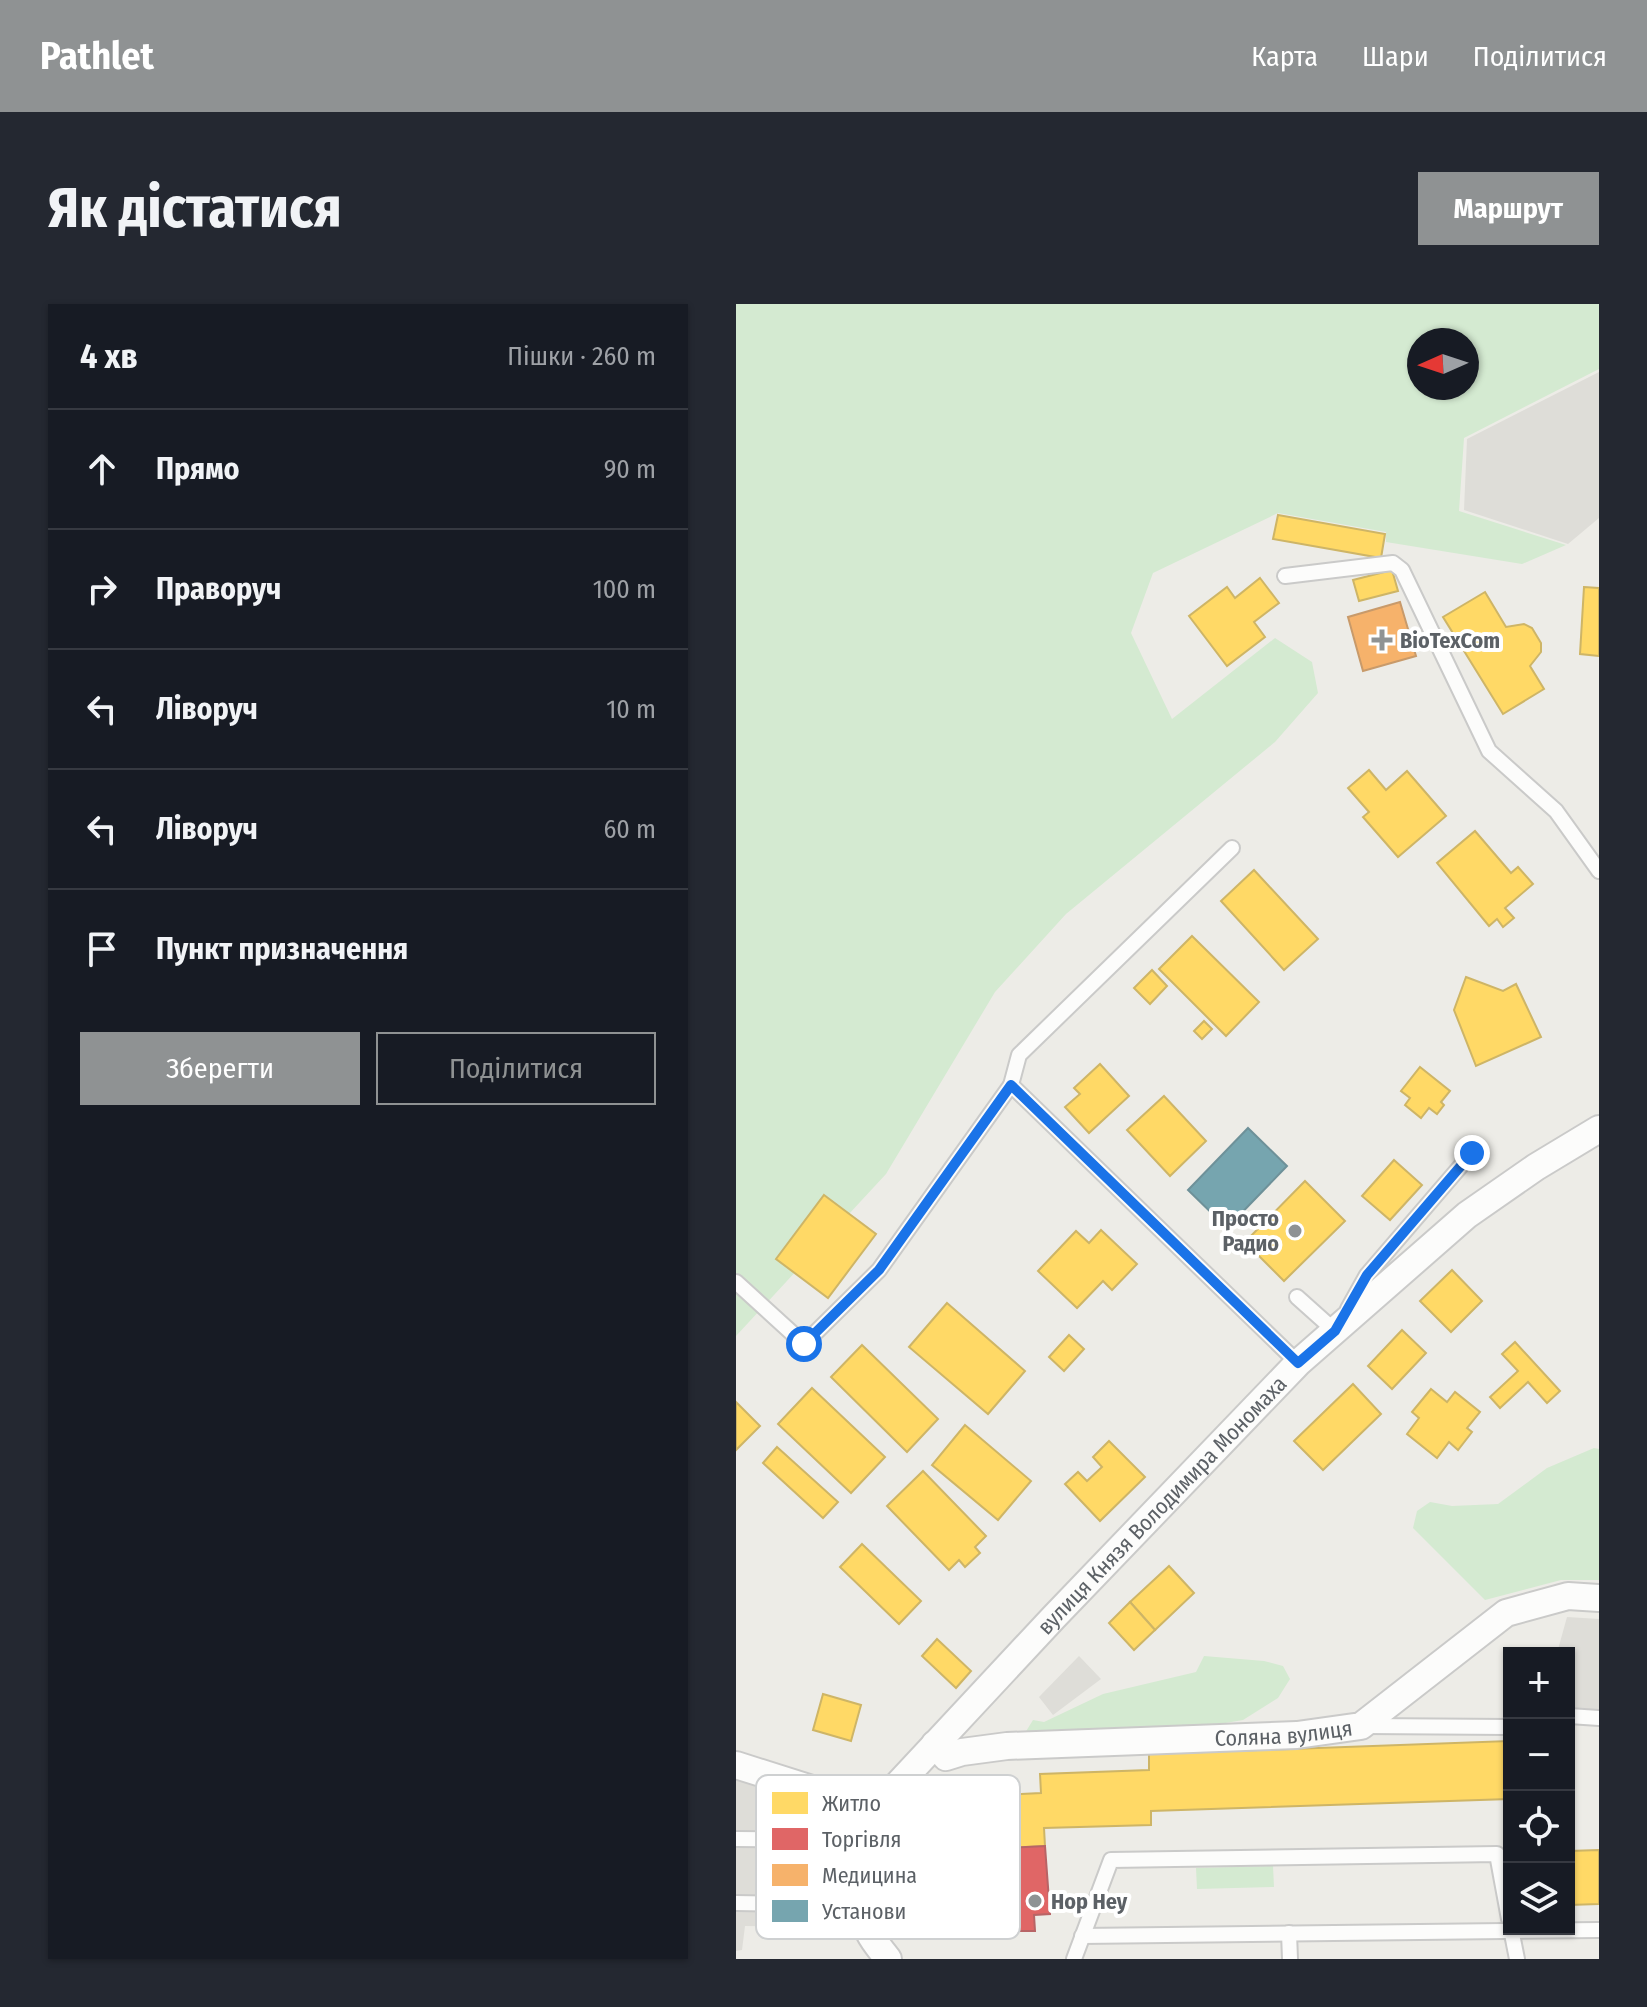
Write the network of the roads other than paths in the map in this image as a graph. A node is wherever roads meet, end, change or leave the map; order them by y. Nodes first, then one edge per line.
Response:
1 (1285, 576) dead end
2 (1232, 848) dead end
3 (1599, 871) edge
4 (1011, 1085) junction
5 (1599, 1129) edge
6 (1472, 1153) dead end
7 (736, 1282) edge
8 (1297, 1297) dead end
9 (1335, 1331) junction
10 (1298, 1363) junction
11 (1599, 1598) edge
12 (1575, 1716) edge
13 (1599, 1718) edge
14 (1361, 1726) junction
15 (1503, 1727) edge
16 (935, 1744) junction
17 (736, 1765) edge
18 (768, 1775) edge
19 (906, 1775) edge
20 (736, 1839) edge
21 (756, 1839) edge
22 (1503, 1887) edge
23 (736, 1903) edge
24 (756, 1903) edge
25 (1503, 1926) edge
26 (1575, 1929) edge
27 (1599, 1930) edge
28 (1289, 1933) junction
29 (1512, 1935) edge
30 (1082, 1936) junction
31 (874, 1939) edge
32 (888, 1959) edge
33 (1074, 1959) edge
34 (1290, 1959) edge
35 (1517, 1959) edge

1 - 3 lane
2 - 4 lane
4 - 7 lane
4 - 10 lane
5 - 9 street, вулиця Князя Володимира Мономаха
6 - 9 lane
8 - 9 lane
9 - 10 street, вулиця Князя Володимира Мономаха
10 - 16 street, вулиця Князя Володимира Мономаха
11 - 14 street, Соляна вулиця
12 - 13 lane
14 - 15 lane
14 - 16 street, Соляна вулиця
16 - 19 street, вулиця Князя Володимира Мономаха
17 - 18 street
20 - 21 lane
22 - 30 lane
23 - 24 lane
25 - 28 lane
26 - 27 lane
28 - 30 lane
28 - 34 lane
29 - 35 lane
30 - 33 lane
31 - 32 street, вулиця Князя Володимира Мономаха

